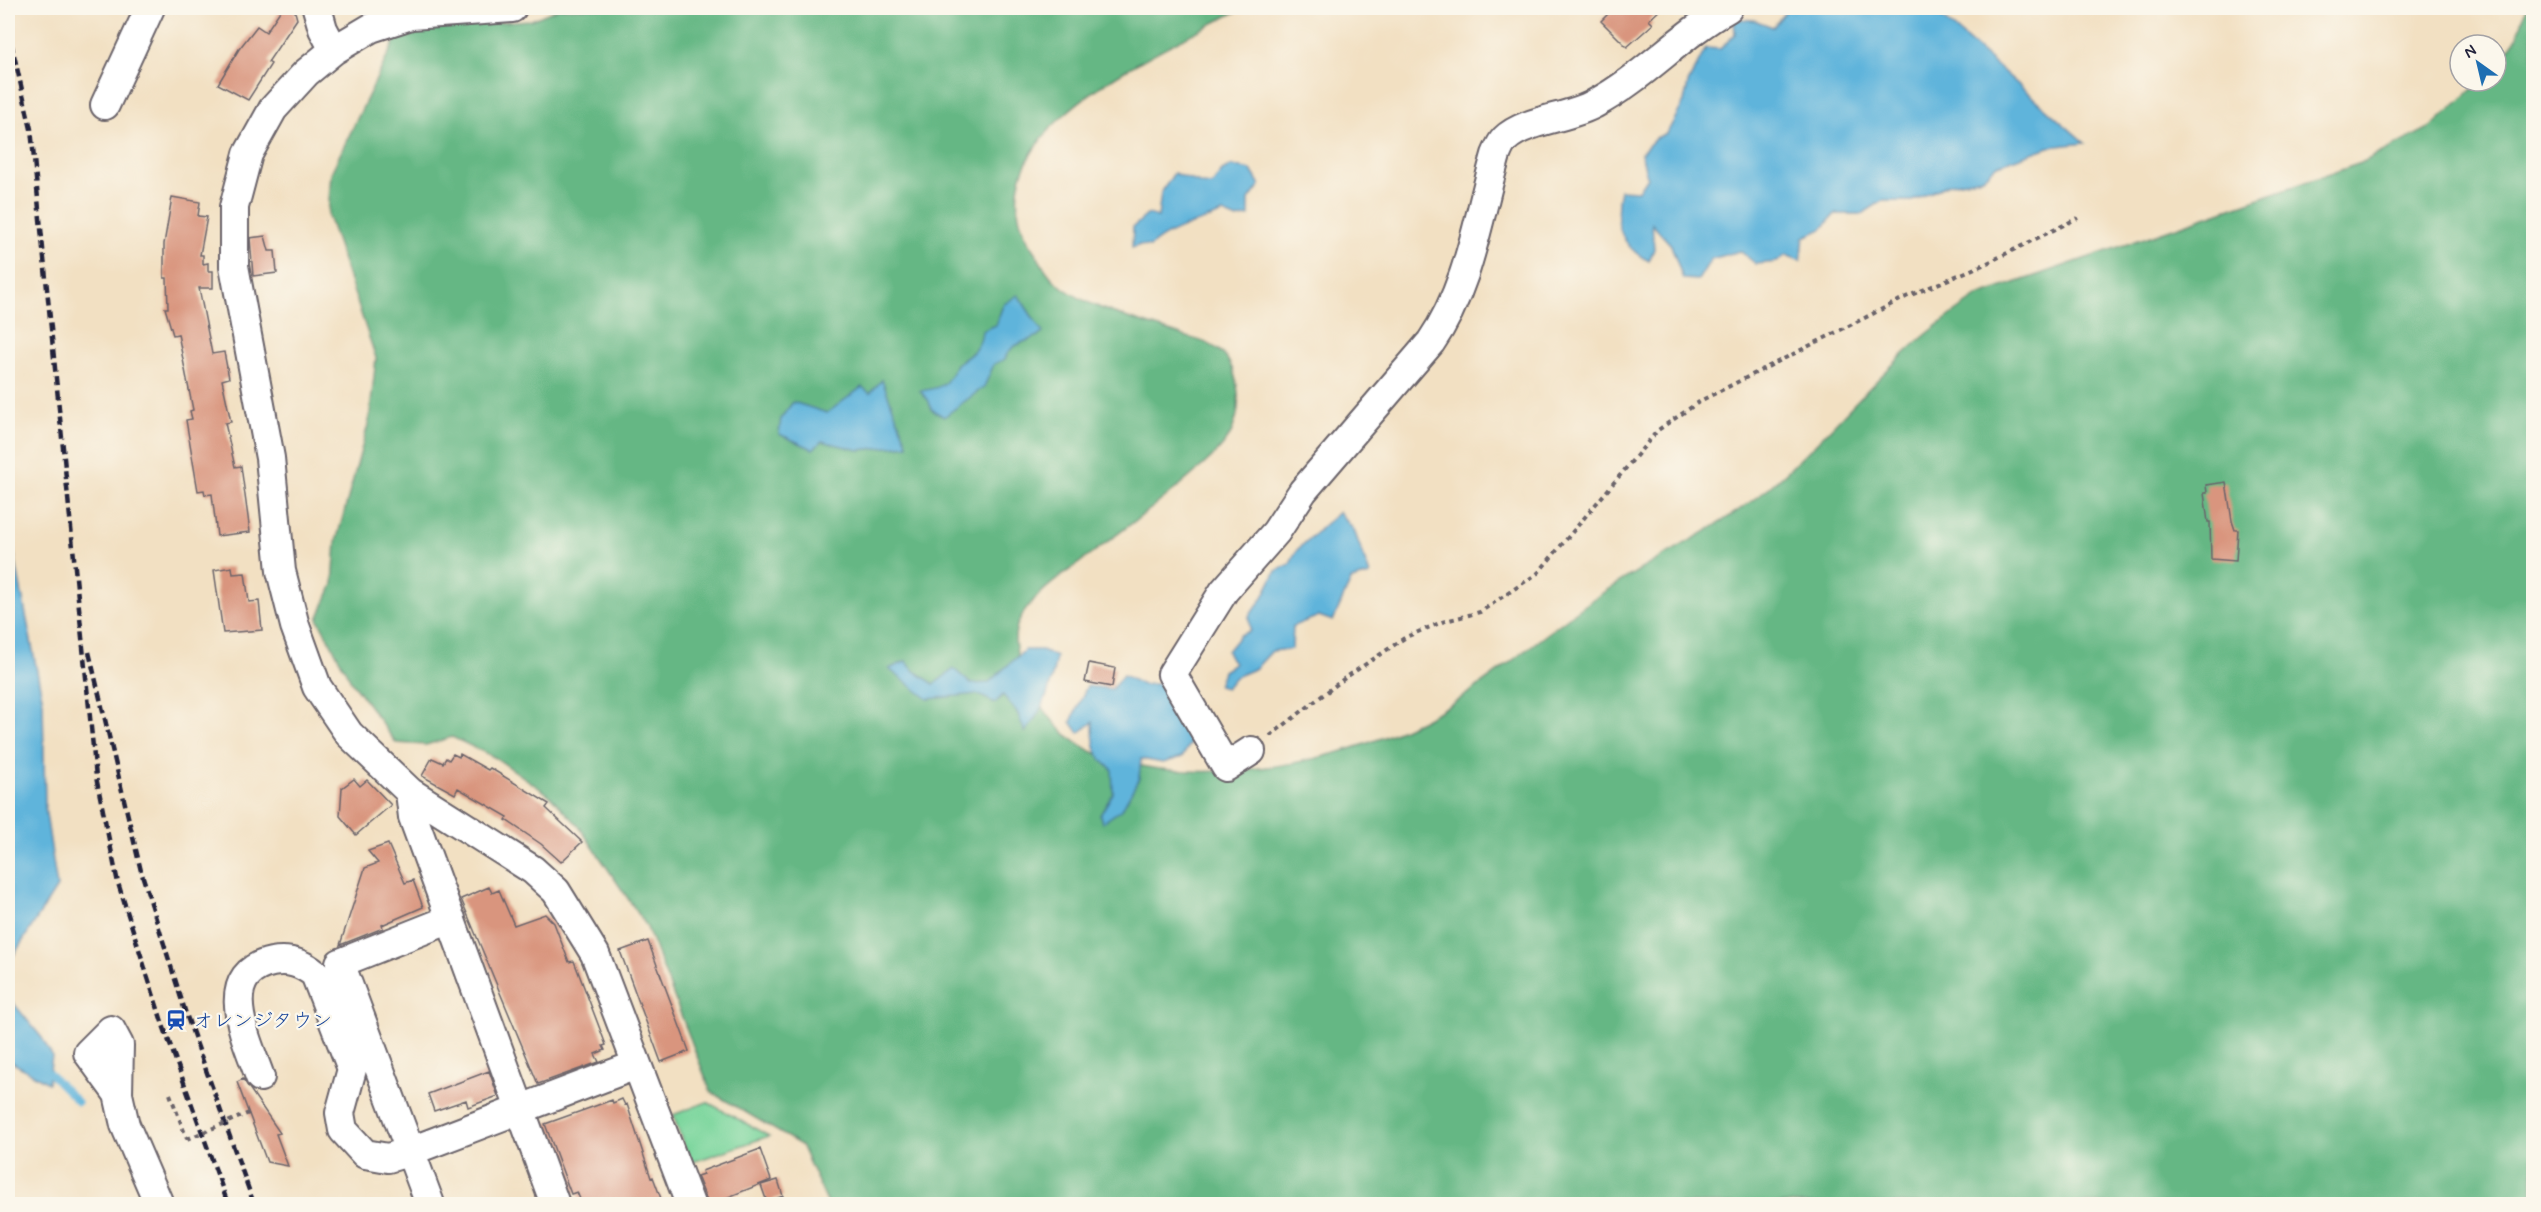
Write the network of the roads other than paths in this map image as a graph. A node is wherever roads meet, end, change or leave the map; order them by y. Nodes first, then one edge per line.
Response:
1 (150, 8) edge
2 (317, 8) edge
3 (512, 8) edge
4 (1728, 8) edge
5 (410, 11) edge
6 (334, 50) junction
7 (105, 105) dead end
8 (1251, 751) road end
9 (410, 792) junction
10 (451, 919) junction
11 (636, 1065) junction
12 (260, 1077) dead end
13 (118, 1094) dead end
14 (521, 1110) junction
15 (411, 1151) junction
16 (159, 1204) edge
17 (430, 1204) edge
18 (555, 1204) edge
19 (690, 1204) edge

1 - 7 street
2 - 6 street
3 - 5 street
4 - 8 street
5 - 6 street
6 - 9 street
9 - 10 street
9 - 11 street
10 - 14 street
10 - 15 street
11 - 14 street
11 - 19 street
12 - 15 street
13 - 16 street
14 - 15 street
14 - 18 street
15 - 17 street

